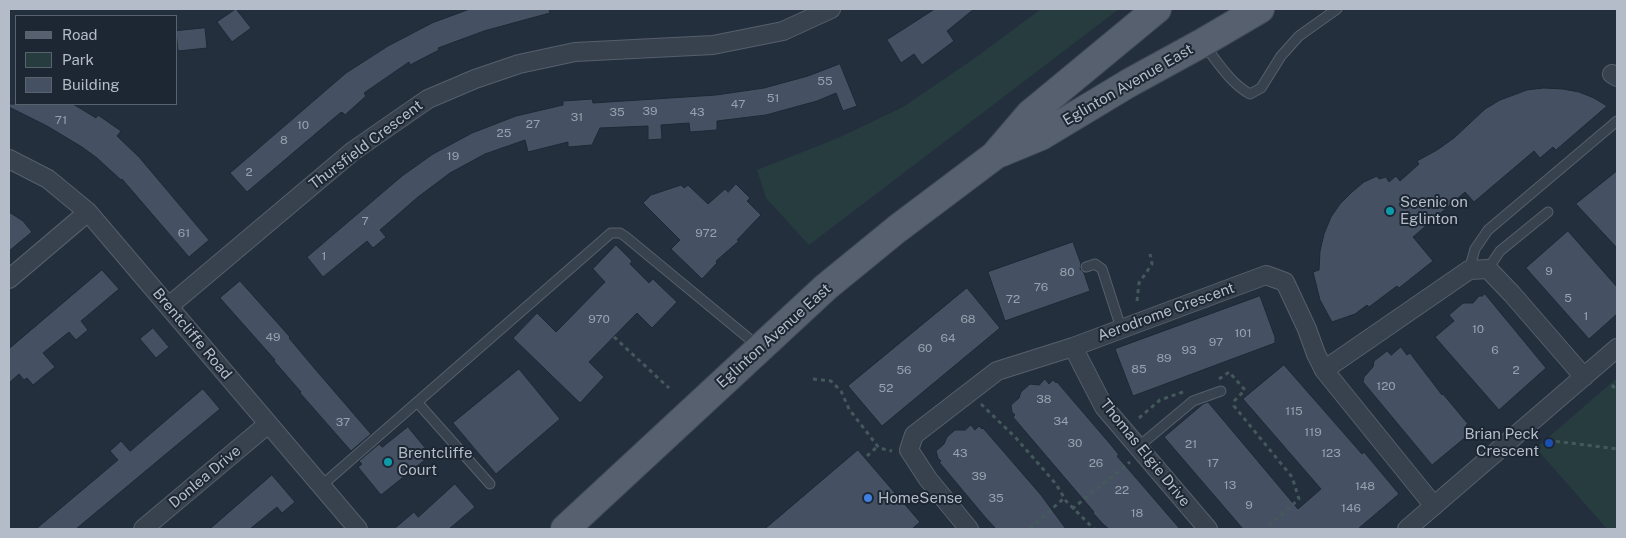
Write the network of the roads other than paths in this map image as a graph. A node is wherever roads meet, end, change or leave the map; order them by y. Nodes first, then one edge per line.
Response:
1 (831, 9) edge
2 (1157, 9) edge
3 (1260, 9) edge
4 (1337, 9) edge
5 (1202, 43) junction
6 (1617, 121) edge
7 (994, 156) junction
8 (9, 159) edge
9 (88, 212) junction
10 (1548, 212) dead end
11 (1086, 267) dead end
12 (1488, 269) junction
13 (1469, 270) junction
14 (9, 279) edge
15 (169, 306) junction
16 (1121, 328) junction
17 (1073, 347) junction
18 (760, 348) junction
19 (1617, 348) edge
20 (1324, 370) junction
21 (1584, 377) junction
22 (1221, 391) dead end
23 (417, 402) junction
24 (268, 424) junction
25 (1140, 450) junction
26 (490, 484) dead end
27 (321, 486) junction
28 (1434, 506) junction
29 (143, 529) edge
30 (358, 529) edge
31 (566, 529) edge
32 (969, 529) edge
33 (1208, 529) edge
34 (1407, 529) edge

1 - 15 street, Thursfield Crescent
2 - 7 main road, Eglinton Avenue East
3 - 5 main road, Eglinton Avenue East
4 - 5 lane
5 - 7 main road, Eglinton Avenue East
6 - 13 lane
7 - 18 main road, Eglinton Avenue East
8 - 9 street, Brentcliffe Road
9 - 14 street
9 - 15 street, Brentcliffe Road
10 - 12 lane
11 - 16 lane
12 - 13 street
12 - 21 street
13 - 20 street
15 - 24 street, Brentcliffe Road
16 - 17 street, Aerodrome Crescent
16 - 20 street, Aerodrome Crescent
17 - 25 street, Thomas Elgie Drive
17 - 32 street, Aerodrome Crescent
18 - 23 lane
18 - 31 main road, Eglinton Avenue East
19 - 21 street
20 - 28 street, Aerodrome Crescent
21 - 28 street
22 - 25 lane
23 - 26 lane
23 - 27 lane
24 - 27 street, Brentcliffe Road
24 - 29 street, Donlea Drive
25 - 33 street, Thomas Elgie Drive
27 - 30 street, Brentcliffe Road
28 - 34 street

